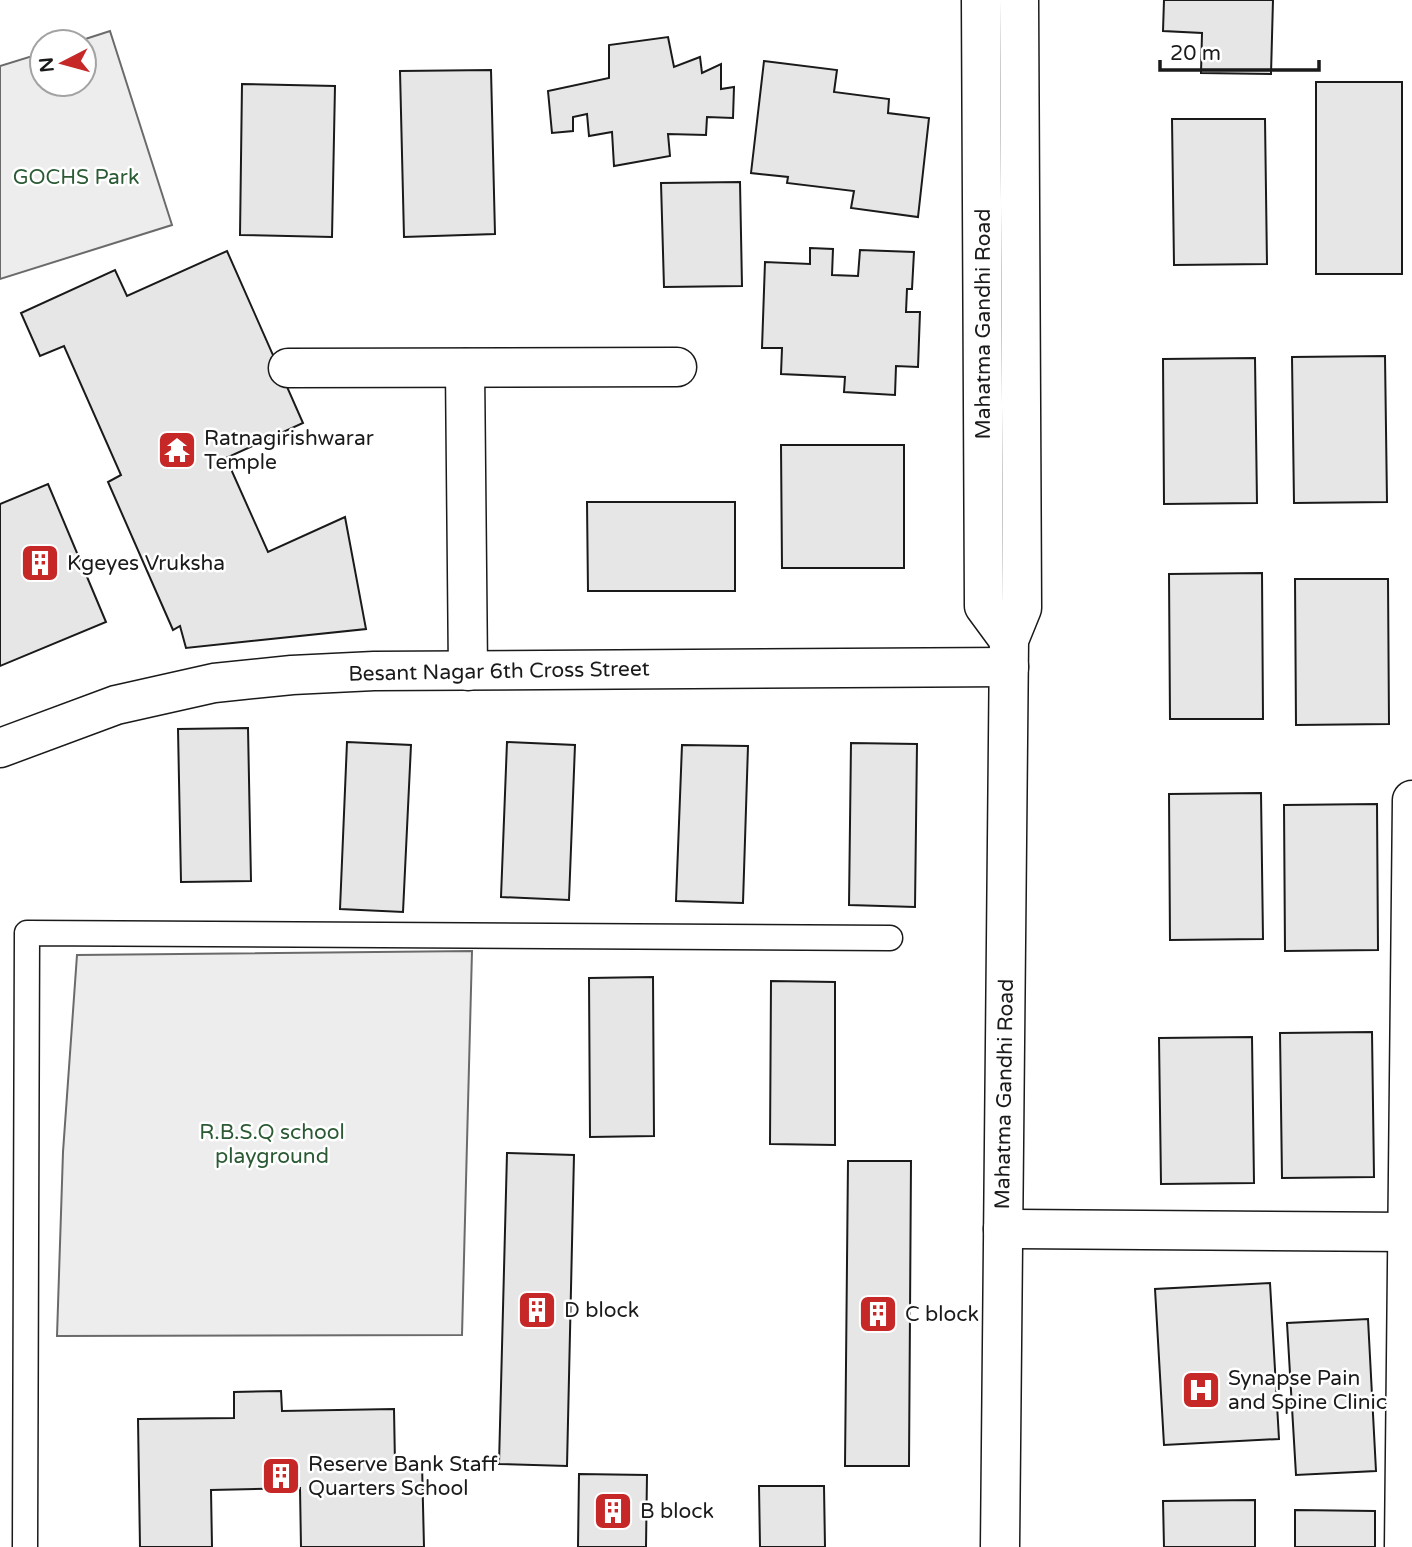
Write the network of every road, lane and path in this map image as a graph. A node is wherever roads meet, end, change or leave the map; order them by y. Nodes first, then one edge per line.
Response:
1 (981, 0) edge
2 (1019, 0) edge
3 (677, 367) dead end
4 (288, 368) dead end
5 (465, 368) junction
6 (1009, 654) junction
7 (468, 671) junction
8 (0, 748) edge
9 (1412, 800) edge
10 (1411, 910) edge
11 (890, 939) dead end
12 (1003, 1230) junction
13 (1408, 1232) junction
14 (24, 1547) edge
15 (1000, 1547) edge
16 (1404, 1547) edge

1 - 6 street, Mahatma Gandhi Road
2 - 6 street, Mahatma Gandhi Road
3 - 5 street
4 - 5 street
5 - 7 street
6 - 7 street, Besant Nagar 6th Cross Street
6 - 12 street, Mahatma Gandhi Road
7 - 8 street, Besant Nagar 6th Cross Street
9 - 10 street
10 - 13 street
11 - 14 lane
12 - 13 street
12 - 15 street, Mahatma Gandhi Road
13 - 16 street

